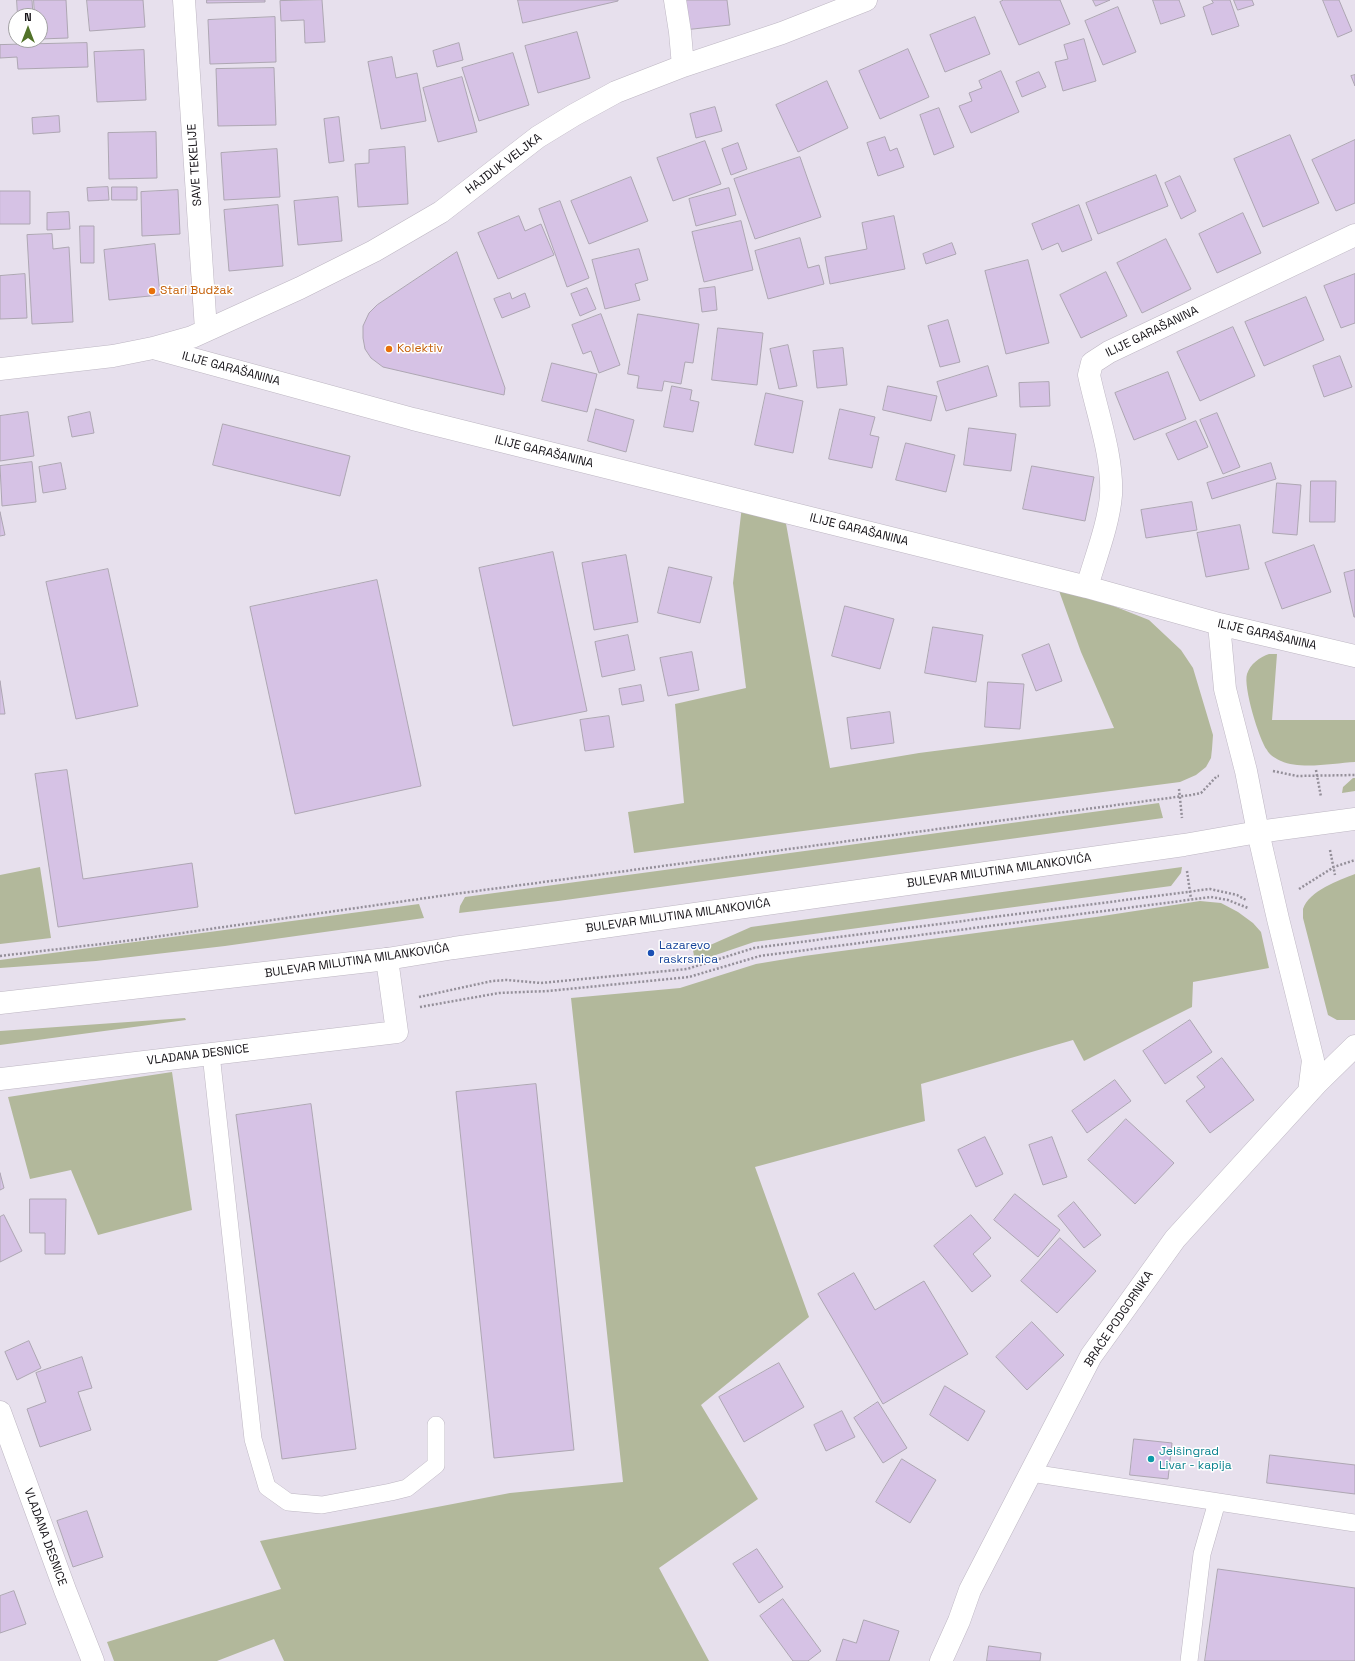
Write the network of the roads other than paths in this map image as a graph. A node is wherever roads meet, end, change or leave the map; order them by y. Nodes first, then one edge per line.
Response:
1 (184, 0) edge
2 (675, 0) edge
3 (866, 0) edge
4 (683, 66) junction
5 (1355, 235) edge
6 (206, 330) junction
7 (153, 348) junction
8 (0, 369) edge
9 (1087, 587) junction
10 (1219, 624) junction
11 (1355, 656) edge
12 (1355, 819) edge
13 (1258, 832) junction
14 (387, 959) junction
15 (0, 1003) edge
16 (1355, 1046) edge
17 (211, 1054) junction
18 (0, 1079) edge
19 (1309, 1092) junction
20 (0, 1412) edge
21 (436, 1425) dead end
22 (1031, 1473) junction
23 (1217, 1502) junction
24 (1355, 1523) edge
25 (92, 1661) edge
26 (941, 1661) edge
27 (1189, 1661) edge

1 - 6 street, SAVE TEKELIJE
2 - 4 street
3 - 4 street, HAJDUK VELJKA
4 - 6 street, HAJDUK VELJKA
5 - 9 street, ILIJE GARAŠANINA
6 - 7 street, HAJDUK VELJKA
7 - 8 street, ILIJE GARAŠANINA
7 - 9 street, ILIJE GARAŠANINA
9 - 10 street, ILIJE GARAŠANINA
10 - 11 street, ILIJE GARAŠANINA
10 - 13 street
12 - 13 street, BULEVAR MILUTINA MILANKOVIĆA
13 - 14 street, BULEVAR MILUTINA MILANKOVIĆA
13 - 19 street
14 - 15 street, BULEVAR MILUTINA MILANKOVIĆA
14 - 17 street, VLADANA DESNICE
16 - 19 street, BRAĆE PODGORNIKA
17 - 18 street, VLADANA DESNICE
17 - 21 lane
19 - 22 street, BRAĆE PODGORNIKA
20 - 25 street, VLADANA DESNICE
22 - 23 lane
22 - 26 street, BRAĆE PODGORNIKA
23 - 24 lane
23 - 27 lane

